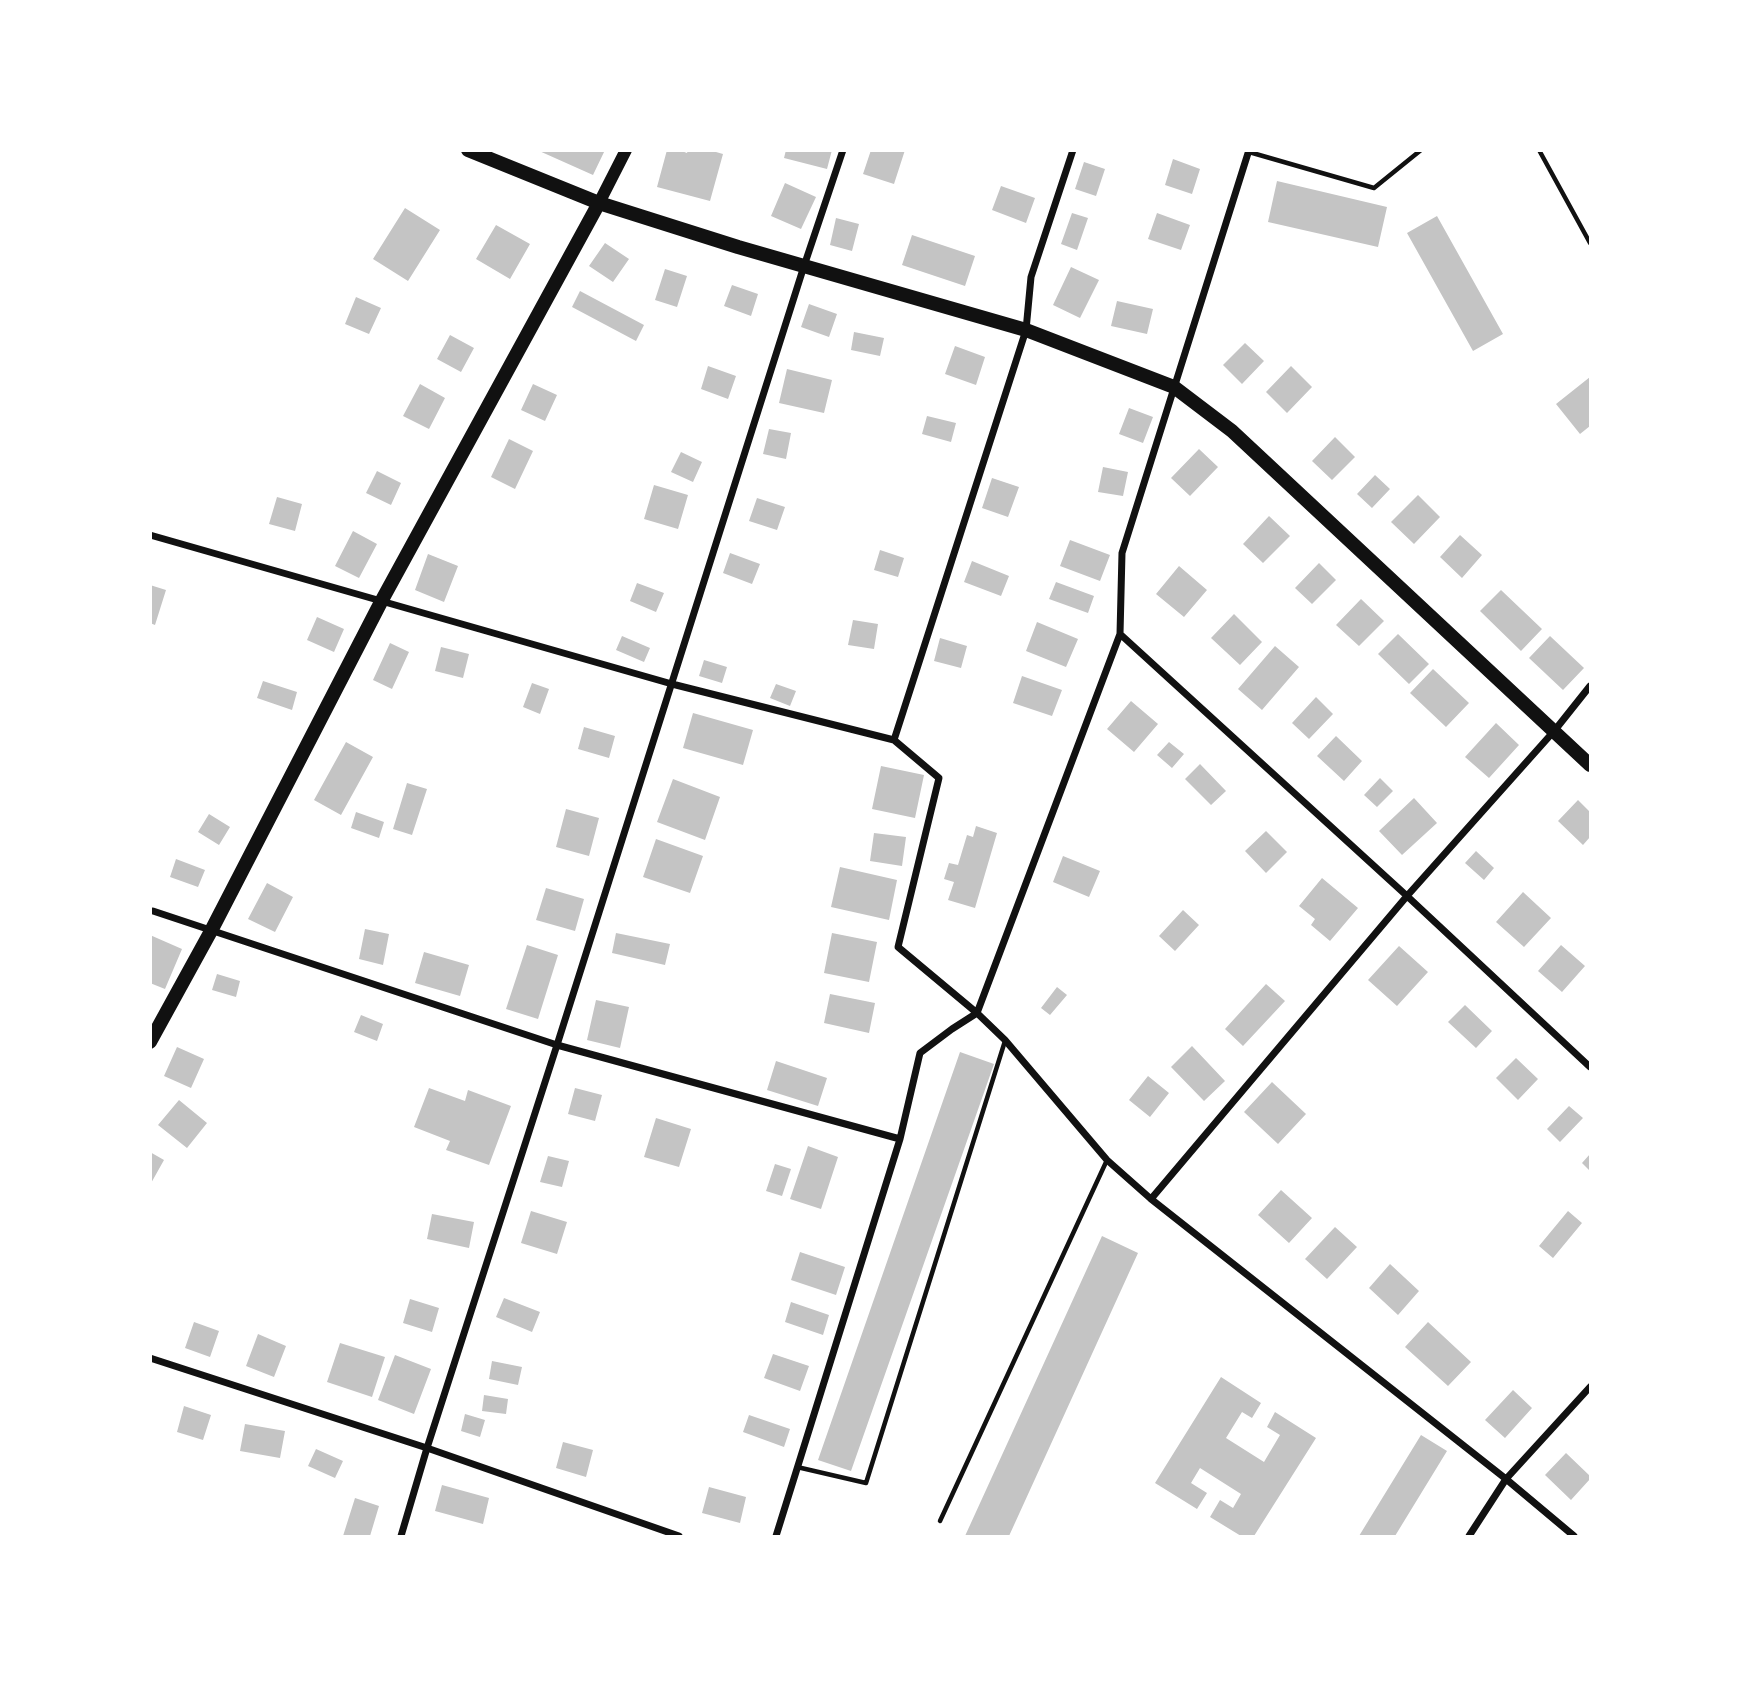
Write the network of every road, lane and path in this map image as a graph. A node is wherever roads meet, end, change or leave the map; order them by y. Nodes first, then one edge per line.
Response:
1 (468, 150) edge
2 (626, 150) edge
3 (843, 150) edge
4 (1073, 150) edge
5 (1421, 150) edge
6 (1539, 150) edge
7 (1249, 151) edge
8 (599, 203) junction
9 (1591, 243) edge
10 (804, 266) junction
11 (1026, 330) junction
12 (1174, 387) junction
13 (150, 535) edge
14 (382, 600) junction
15 (1120, 634) junction
16 (672, 684) junction
17 (1591, 686) edge
18 (1555, 730) junction
19 (894, 740) junction
20 (1591, 765) edge
21 (1407, 896) junction
22 (153, 911) dead end
23 (211, 931) junction
24 (977, 1013) junction
25 (1005, 1040) junction
26 (150, 1042) edge
27 (557, 1045) junction
28 (1591, 1067) edge
29 (900, 1139) junction
30 (1107, 1160) junction
31 (1151, 1199) junction
32 (150, 1358) edge
33 (1591, 1387) edge
34 (426, 1448) junction
35 (797, 1467) junction
36 (1506, 1479) junction
37 (940, 1521) dead end
38 (401, 1536) edge
39 (679, 1536) edge
40 (776, 1536) edge
41 (1469, 1536) edge
42 (1574, 1536) edge

1 - 8 main road
2 - 8 street
3 - 10 street
4 - 11 street
5 - 7 lane
6 - 9 lane
7 - 12 street
8 - 10 main road
8 - 14 main road
10 - 11 main road
10 - 16 street
11 - 12 main road
11 - 19 street
12 - 15 street
12 - 18 main road
13 - 14 street
14 - 16 street
14 - 23 main road
15 - 21 street
15 - 24 street
16 - 19 street
16 - 27 street
17 - 18 street
18 - 20 main road
18 - 21 street
19 - 24 street
21 - 28 street
21 - 31 street
22 - 23 street
23 - 26 main road
23 - 27 street
24 - 25 street
24 - 29 street
25 - 30 street
25 - 35 lane
27 - 29 street
27 - 34 street
29 - 35 street
30 - 31 street
30 - 37 lane
31 - 36 street
32 - 34 street
33 - 36 street
34 - 38 street
34 - 39 street
35 - 40 street
36 - 41 street
36 - 42 street

